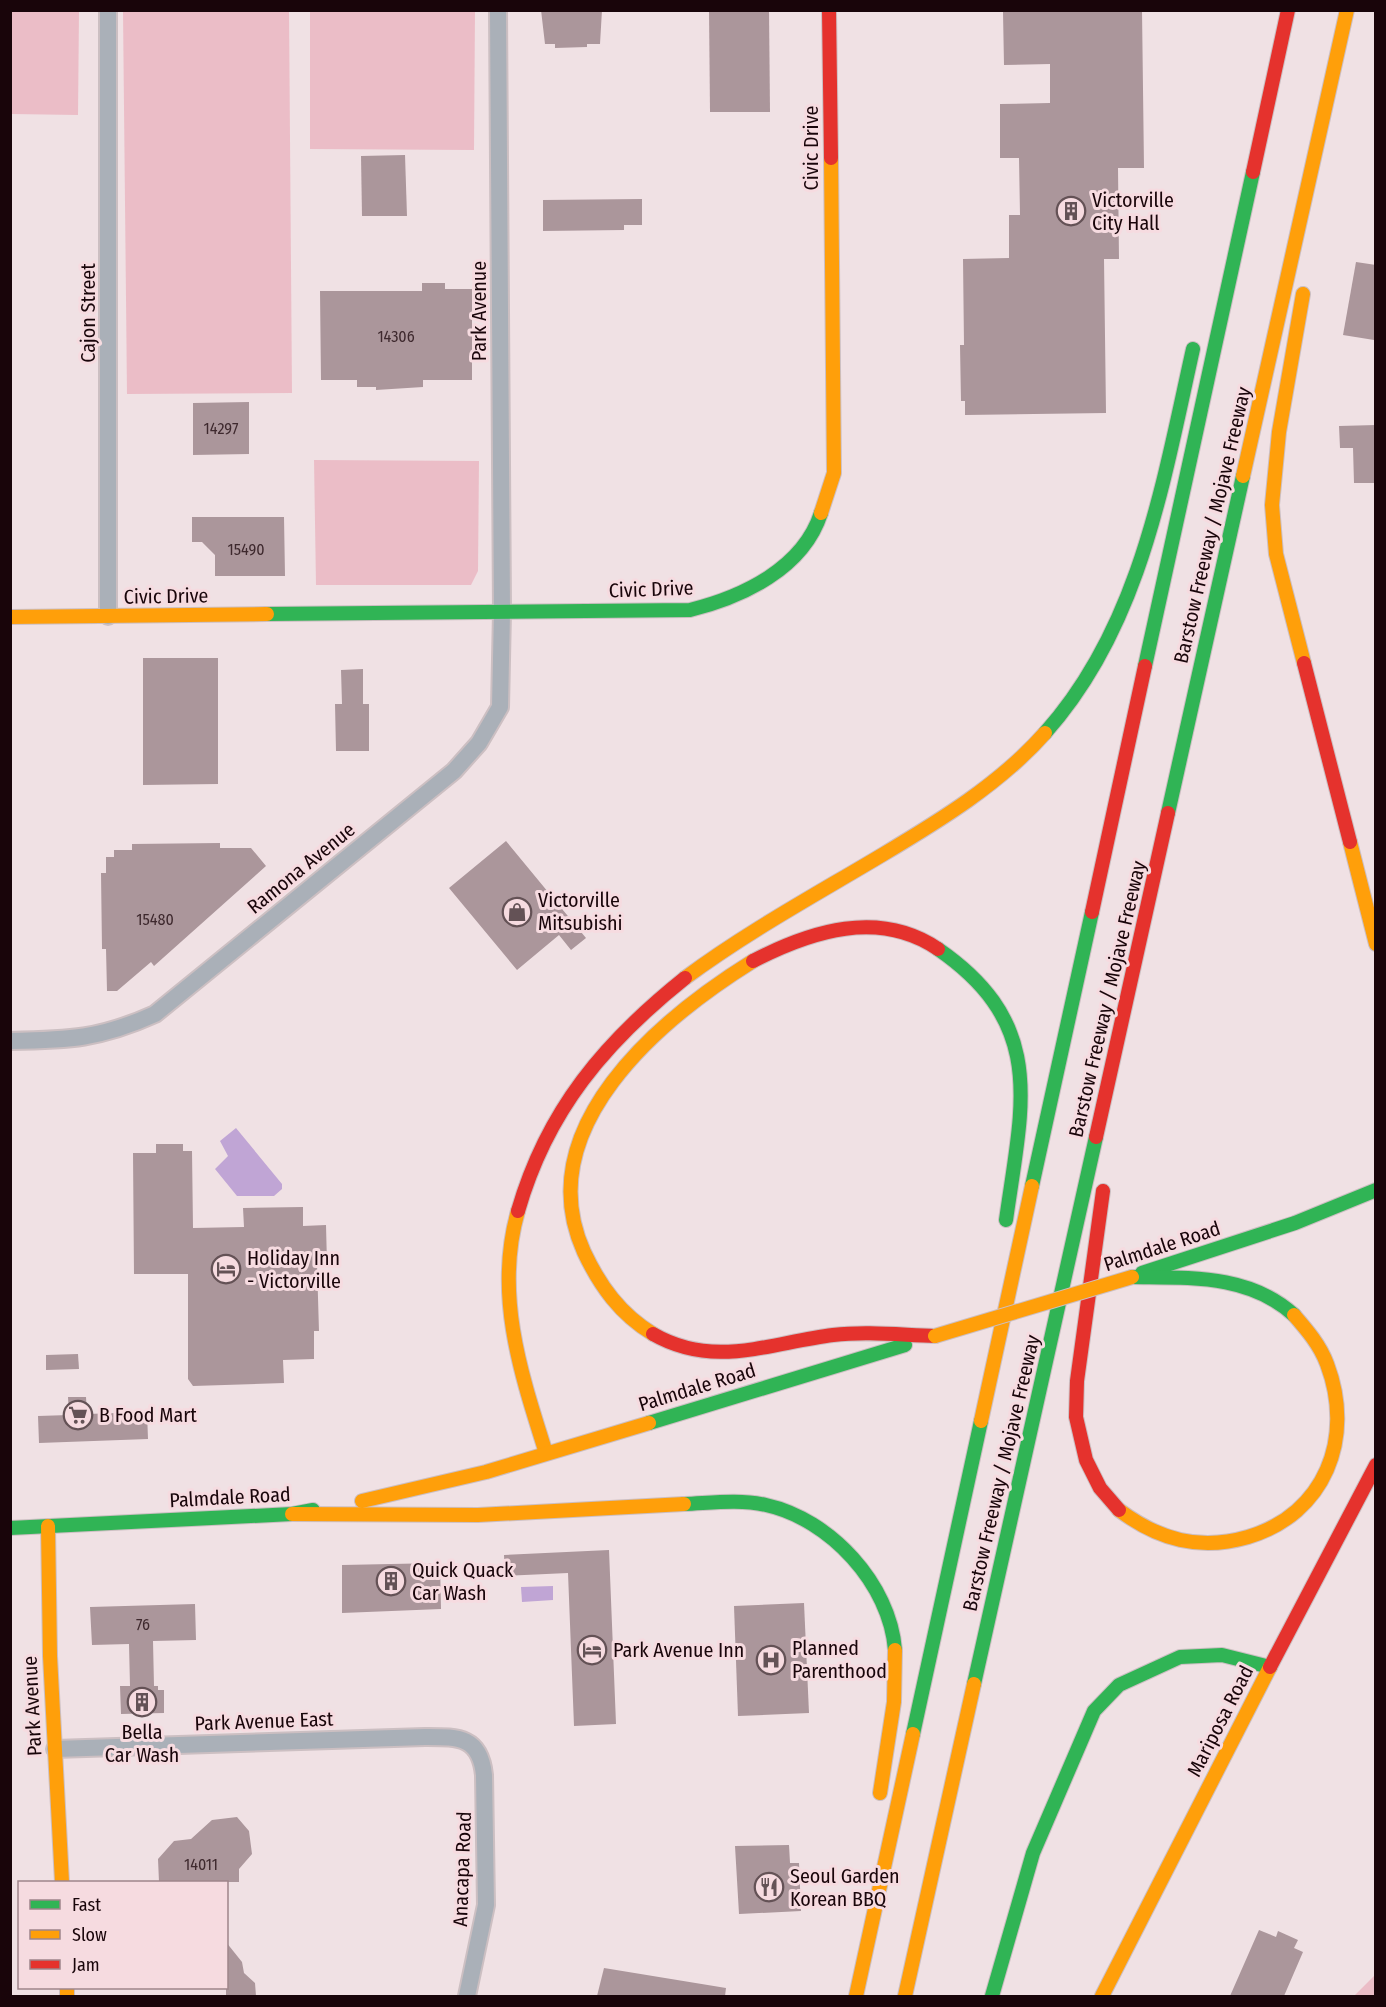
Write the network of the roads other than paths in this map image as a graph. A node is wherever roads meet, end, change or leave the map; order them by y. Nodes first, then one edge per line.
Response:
1 (108, 10) edge
2 (498, 10) edge
3 (829, 10) edge
4 (1288, 10) edge
5 (1347, 10) edge
6 (1268, 104) junction
7 (1322, 122) junction
8 (1244, 139) dead end
9 (1308, 253) dead end
10 (1305, 276) dead end
11 (1196, 336) dead end
12 (502, 612) junction
13 (10, 616) edge
14 (108, 616) junction
15 (1376, 944) edge
16 (1132, 977) junction
17 (10, 1041) edge
18 (1110, 1140) dead end
19 (1105, 1174) dead end
20 (1376, 1190) edge
21 (1004, 1236) dead end
22 (999, 1270) dead end
23 (1131, 1276) junction
24 (935, 1336) junction
25 (979, 1420) junction
26 (546, 1454) junction
27 (1376, 1465) edge
28 (292, 1514) junction
29 (48, 1526) junction
30 (10, 1528) edge
31 (1270, 1667) junction
32 (472, 1744) joint
33 (56, 1749) junction
34 (879, 1803) dead end
35 (871, 1860) dead end
36 (62, 1881) edge
37 (467, 1996) edge
38 (854, 1996) edge
39 (905, 1996) edge
40 (992, 1996) edge
41 (1102, 1996) edge

1 - 14 street, Cajon Street
2 - 12 street, Park Avenue
3 - 12 main road, Civic Drive
4 - 6 main road, Barstow Freeway / Mojave Freeway
5 - 7 main road, Barstow Freeway / Mojave Freeway
6 - 8 main road
6 - 25 main road, Barstow Freeway / Mojave Freeway
7 - 9 main road
7 - 16 main road, Barstow Freeway / Mojave Freeway
10 - 15 main road
11 - 26 main road
12 - 14 main road, Civic Drive
12 - 17 street, Ramona Avenue
13 - 14 main road, Civic Drive
16 - 18 main road
16 - 39 main road, Barstow Freeway / Mojave Freeway
19 - 23 main road
20 - 23 main road, Palmdale Road
21 - 24 main road
22 - 25 main road
23 - 24 main road, Palmdale Road, bridge
24 - 26 main road, Palmdale Road
25 - 38 main road, Barstow Freeway / Mojave Freeway
26 - 28 main road, Palmdale Road
27 - 31 main road, Mariposa Road
28 - 29 main road, Palmdale Road
28 - 34 main road
29 - 30 main road, Palmdale Road
29 - 33 main road, Park Avenue
31 - 40 main road
31 - 41 main road, Mariposa Road
32 - 33 street, Park Avenue East
32 - 37 street, Anacapa Road
33 - 36 main road, Park Avenue
35 - 38 main road

